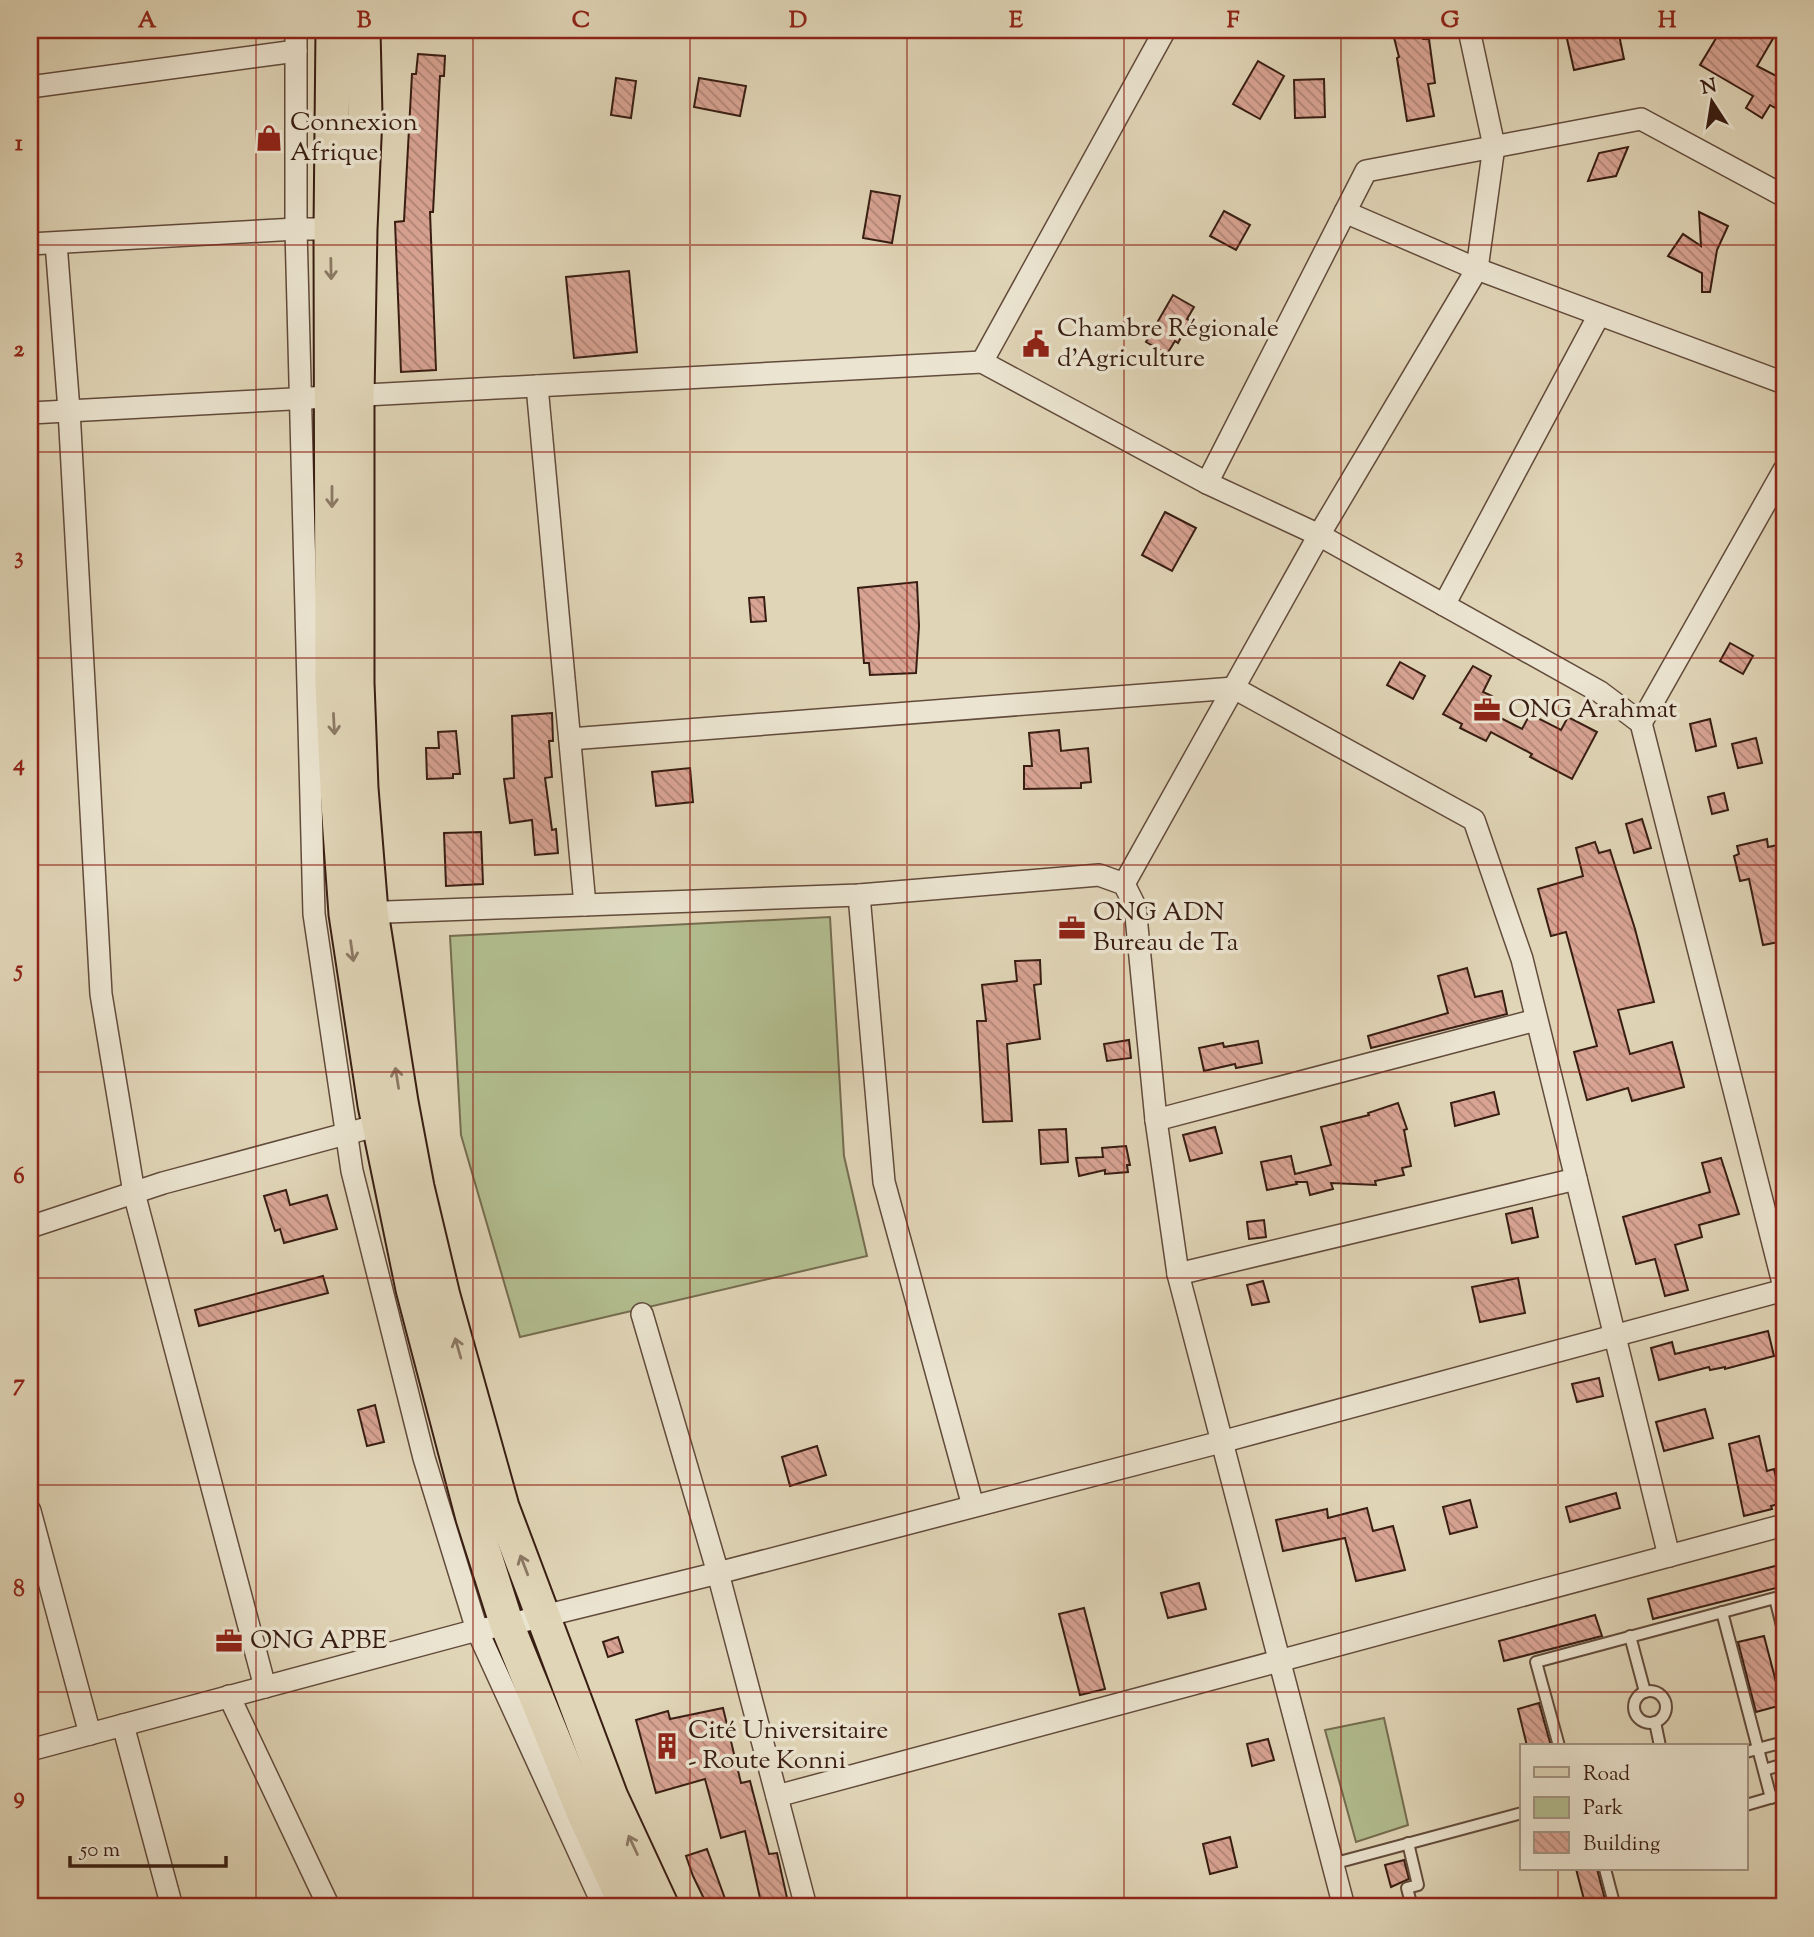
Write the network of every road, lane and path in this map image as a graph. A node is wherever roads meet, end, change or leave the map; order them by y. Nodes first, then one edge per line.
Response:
1 (332, 30) edge
2 (363, 30) edge
3 (1165, 30) edge
4 (1469, 30) edge
5 (296, 40) edge
6 (30, 87) edge
7 (1494, 146) junction
8 (1784, 196) edge
9 (1345, 212) junction
10 (296, 229) junction
11 (345, 229) junction
12 (56, 243) junction
13 (30, 244) edge
14 (1477, 269) junction
15 (1600, 315) junction
16 (982, 362) junction
17 (1784, 383) edge
18 (537, 386) junction
19 (330, 397) junction
20 (69, 410) junction
21 (30, 412) edge
22 (1784, 470) edge
23 (1207, 483) junction
24 (1319, 535) junction
25 (1444, 605) junction
26 (1234, 688) junction
27 (1641, 723) junction
28 (570, 739) junction
29 (1124, 884) junction
30 (859, 895) junction
31 (585, 905) junction
32 (358, 913) junction
33 (1536, 1020) junction
34 (1156, 1120) junction
35 (391, 1122) junction
36 (346, 1133) junction
37 (1576, 1179) junction
38 (135, 1193) junction
39 (30, 1227) edge
40 (1178, 1274) junction
41 (426, 1286) junction
42 (1784, 1289) edge
43 (642, 1314) dead end
44 (1614, 1335) junction
45 (1221, 1442) junction
46 (973, 1506) junction
47 (30, 1511) edge
48 (1784, 1525) edge
49 (1669, 1556) junction
50 (718, 1573) junction
51 (1781, 1610) edge
52 (1722, 1612) junction
53 (543, 1616) junction
54 (492, 1628) junction
55 (1784, 1634) edge
56 (1630, 1636) junction
57 (1279, 1661) junction
58 (265, 1687) junction
59 (1645, 1692) junction
60 (229, 1696) junction
61 (1655, 1722) junction
62 (123, 1725) junction
63 (90, 1734) junction
64 (1784, 1742) edge
65 (1558, 1744) edge
66 (1660, 1744) edge
67 (1758, 1749) junction
68 (30, 1750) edge
69 (1748, 1752) edge
70 (1784, 1764) edge
71 (1763, 1770) junction
72 (1784, 1794) edge
73 (777, 1796) junction
74 (1771, 1798) junction
75 (1748, 1804) edge
76 (1520, 1814) edge
77 (1408, 1843) junction
78 (1332, 1864) junction
79 (1605, 1870) edge
80 (172, 1907) edge
81 (329, 1907) edge
82 (604, 1907) edge
83 (627, 1907) edge
84 (662, 1907) edge
85 (806, 1907) edge
86 (1343, 1907) edge
87 (1412, 1907) edge
88 (1615, 1907) edge

1 - 11 main road
2 - 11 main road
3 - 16 street
4 - 7 street
5 - 6 street
5 - 10 street
7 - 8 street
7 - 9 street
7 - 14 street
9 - 14 street
9 - 23 street
10 - 11 street
10 - 12 street
10 - 19 street
11 - 19 main road
12 - 13 street
12 - 20 street
14 - 15 street
14 - 24 street
15 - 17 street
15 - 25 street
16 - 18 street
16 - 23 street
18 - 19 street
18 - 28 street
19 - 20 street
19 - 32 main road
19 - 36 street
20 - 21 street
20 - 38 street
22 - 27 street
23 - 24 street
24 - 25 street
24 - 26 street
25 - 27 street
26 - 28 street
26 - 29 street
26 - 33 street
27 - 42 street
28 - 31 street
29 - 30 street
29 - 34 street
30 - 31 street
30 - 46 street
31 - 32 street
32 - 35 main road
33 - 34 street
33 - 37 street
34 - 40 street
35 - 36 street
35 - 41 main road
36 - 38 street
36 - 54 street
37 - 40 street
37 - 44 street
38 - 39 street
38 - 58 street
40 - 45 street
53 -> 41 main road
41 - 54 main road
42 - 44 street
43 - 50 street
44 - 45 street
44 - 49 street
45 - 46 street
45 - 57 street
46 - 50 street
47 - 63 street
48 - 49 street
49 - 57 street
50 - 53 street
50 - 73 street
51 - 52 lane
51 - 55 lane
52 - 56 lane
52 - 67 lane
53 - 54 street
84 -> 53 main road
54 - 58 street
54 - 82 street
54 - 83 main road
56 - 59 lane
56 - 65 lane
57 - 73 street
57 - 78 street
58 - 60 street
59 - 61 lane
59 - 61 lane
60 - 62 street
60 - 81 street
61 - 66 lane
62 - 63 street
62 - 80 street
63 - 68 street
64 - 67 lane
67 - 69 lane
67 - 71 lane
70 - 71 lane
71 - 74 lane
72 - 74 lane
73 - 85 street
74 - 75 lane
76 - 77 lane
77 - 78 lane
77 - 87 lane
78 - 86 street
79 - 88 lane

